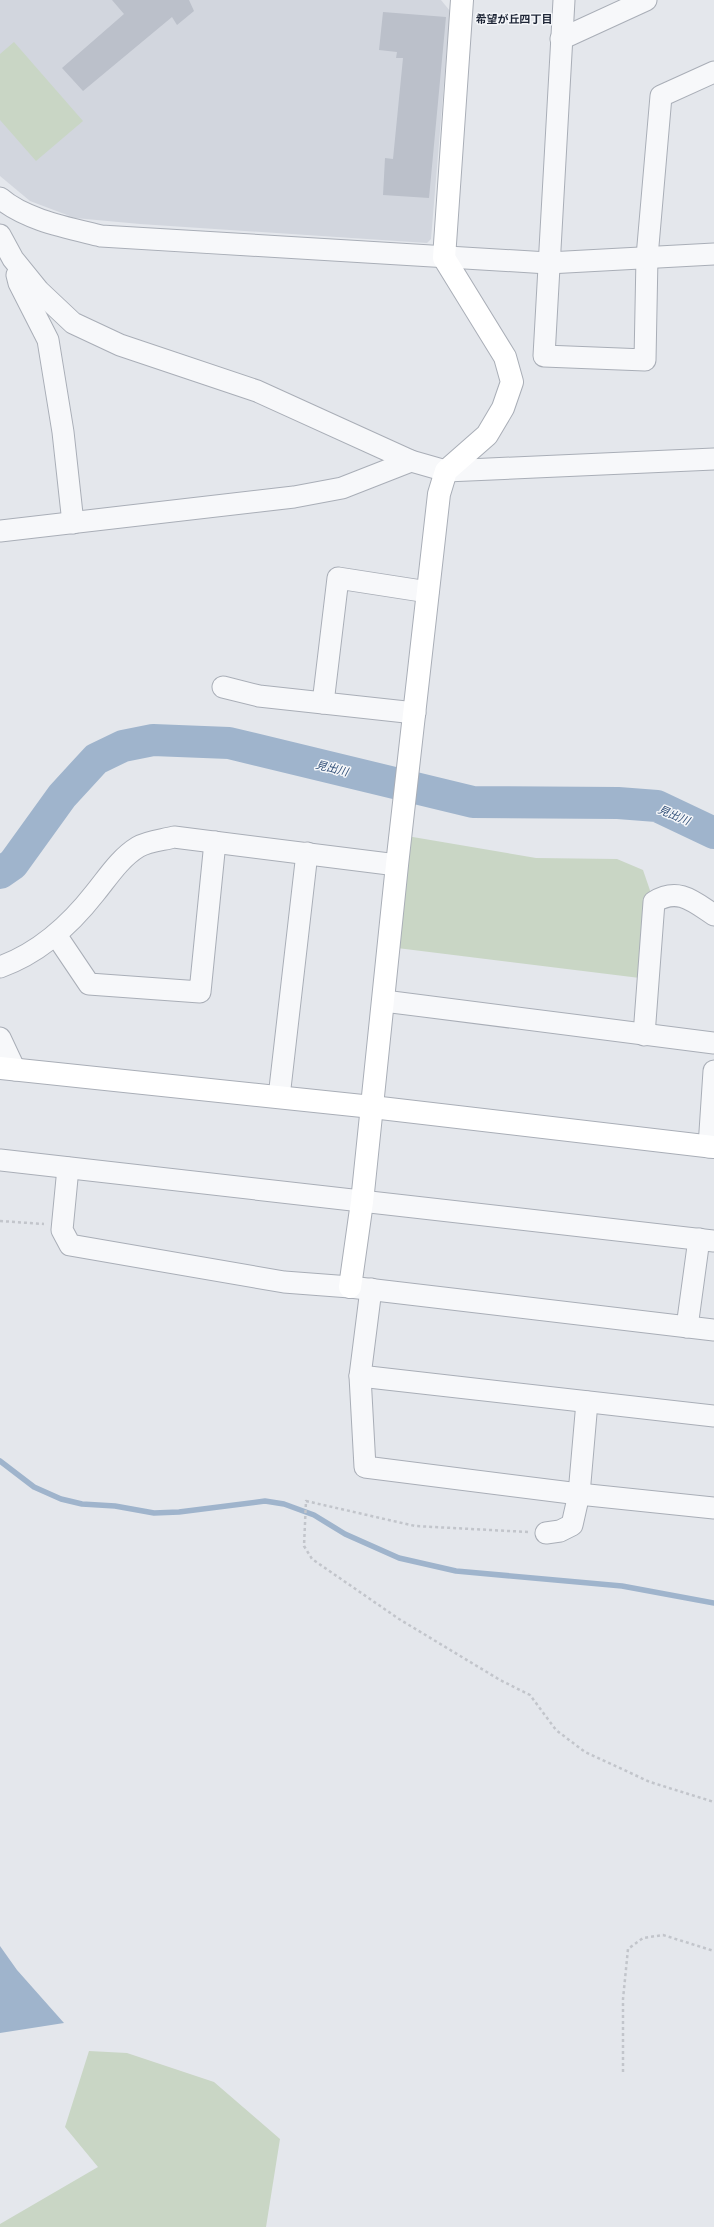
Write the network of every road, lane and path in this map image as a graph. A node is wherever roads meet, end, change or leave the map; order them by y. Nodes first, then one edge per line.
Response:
1 (462, 0) edge
2 (564, 0) edge
3 (646, 0) edge
4 (561, 39) junction
5 (714, 72) edge
6 (0, 198) edge
7 (0, 236) edge
8 (714, 254) edge
9 (647, 257) junction
10 (444, 258) junction
11 (13, 259) junction
12 (548, 263) junction
13 (714, 459) edge
14 (411, 461) junction
15 (446, 471) junction
16 (73, 523) junction
17 (0, 531) edge
18 (428, 592) junction
19 (222, 687) dead end
20 (323, 703) junction
21 (415, 713) junction
22 (215, 842) junction
23 (308, 853) junction
24 (397, 865) junction
25 (714, 915) edge
26 (56, 936) junction
27 (0, 966) edge
28 (384, 1001) junction
29 (644, 1035) junction
30 (0, 1038) edge
31 (714, 1043) edge
32 (8, 1069) edge
33 (714, 1071) edge
34 (279, 1097) junction
35 (372, 1107) junction
36 (712, 1147) edge
37 (0, 1160) edge
38 (68, 1168) junction
39 (362, 1202) junction
40 (0, 1221) edge
41 (62, 1225) junction
42 (707, 1240) edge
43 (350, 1287) junction
44 (371, 1289) junction
45 (687, 1327) junction
46 (714, 1330) edge
47 (360, 1376) junction
48 (586, 1402) junction
49 (714, 1416) edge
50 (579, 1494) junction
51 (714, 1508) edge
52 (546, 1533) joint
53 (714, 1802) edge
54 (714, 1951) edge
55 (623, 2072) dead end

1 - 10 street
2 - 4 street
3 - 4 street
4 - 12 street
5 - 9 street
6 - 10 street
7 - 11 street
8 - 9 street
9 - 12 street
9 - 12 street
10 - 12 street
10 - 15 street
11 - 14 street
11 - 16 street
13 - 15 street
14 - 15 street
14 - 16 street
15 - 18 street
16 - 17 street
18 - 20 street
18 - 21 street
19 - 20 street
20 - 21 street
21 - 24 street
22 - 23 street
22 - 26 street
22 - 26 street
23 - 24 street
23 - 34 street
24 - 28 street
25 - 29 street
26 - 27 street
28 - 29 street
28 - 35 street
29 - 31 street
30 - 32 street
32 - 34 street
33 - 36 street
34 - 35 street
35 - 36 street
35 - 39 street
37 - 38 street
38 - 39 street
38 - 41 street
39 - 42 street
39 - 43 street
40 - 41 path
41 - 43 street
42 - 45 street
43 - 44 street
44 - 45 street
44 - 47 street
45 - 46 street
47 - 48 street
47 - 50 street
48 - 49 street
48 - 50 street
50 - 51 street
50 - 52 street
52 - 53 path
54 - 55 path

